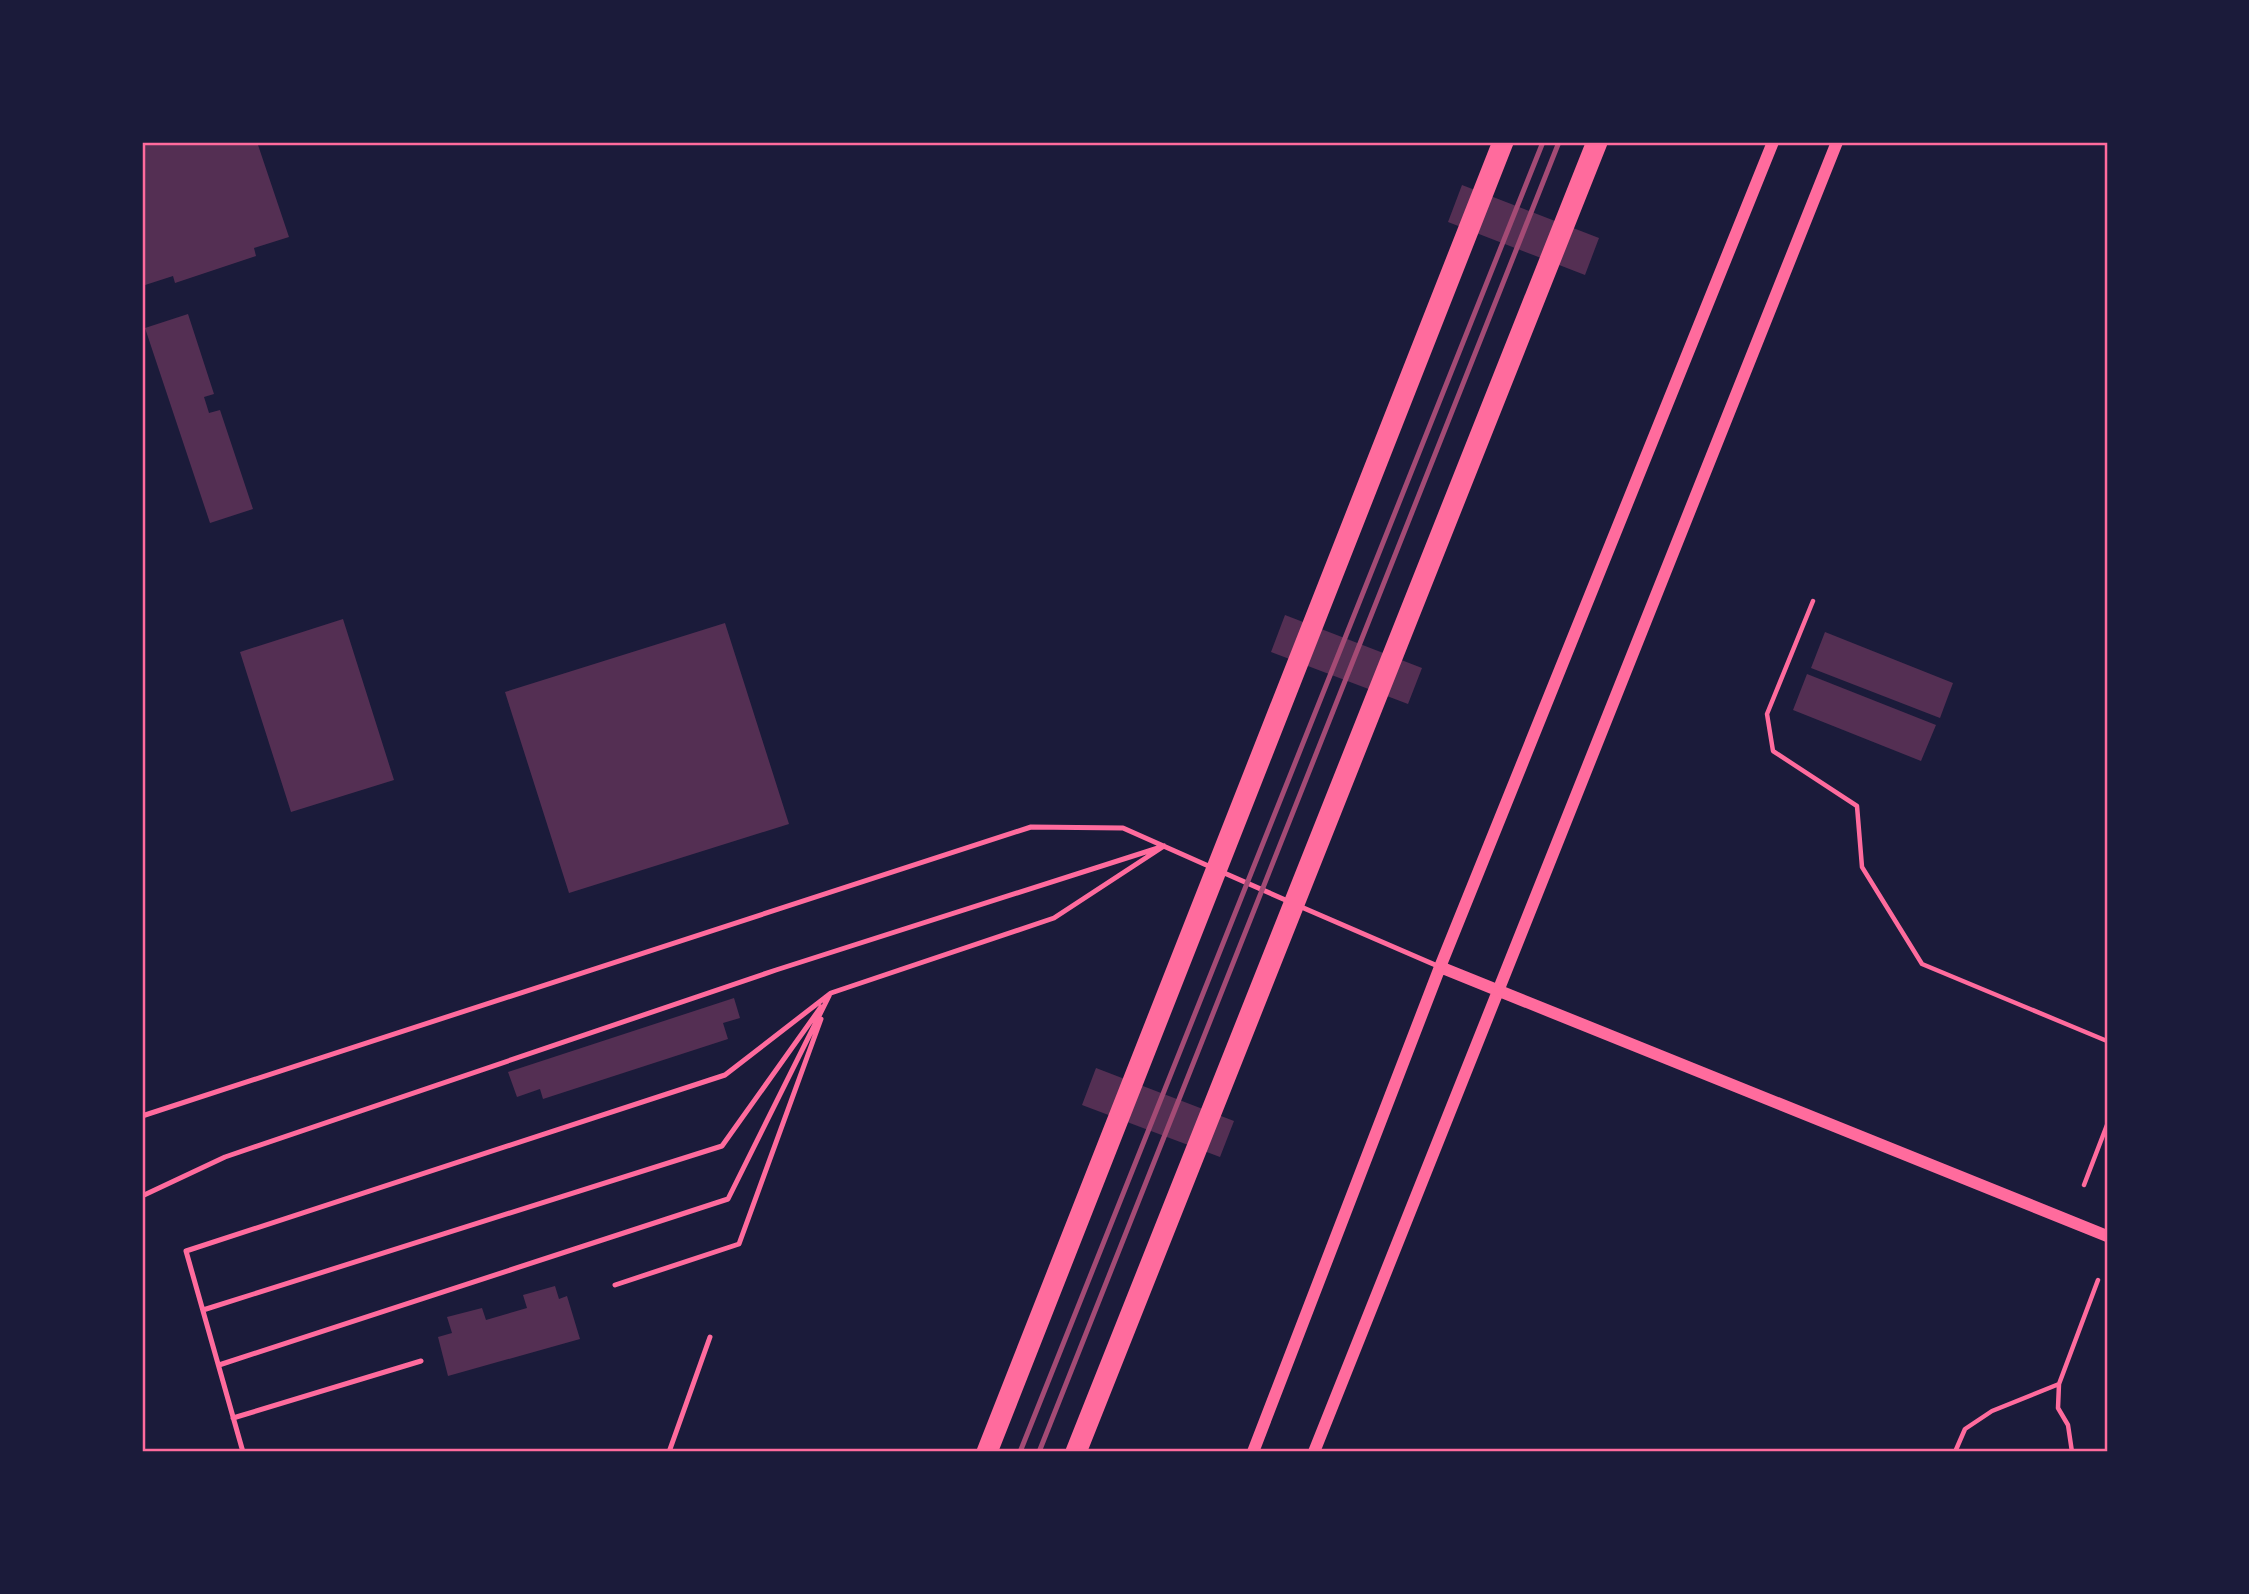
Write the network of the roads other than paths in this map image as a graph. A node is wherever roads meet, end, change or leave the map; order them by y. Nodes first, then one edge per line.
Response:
1 (1503, 142) edge
2 (1597, 142) edge
3 (1773, 142) edge
4 (1837, 142) edge
5 (1164, 846) junction
6 (1440, 967) junction
7 (1497, 990) junction
8 (831, 993) junction
9 (142, 1116) edge
10 (142, 1196) edge
11 (2107, 1236) edge
12 (615, 1285) dead end
13 (203, 1310) junction
14 (710, 1337) dead end
15 (421, 1361) dead end
16 (219, 1365) junction
17 (233, 1418) junction
18 (243, 1452) edge
19 (669, 1452) edge
20 (987, 1452) edge
21 (1076, 1452) edge
22 (1253, 1452) edge
23 (1314, 1452) edge

1 - 20 highway
2 - 21 highway
3 - 6 street
4 - 7 street
5 - 6 lane
5 - 8 lane
5 - 9 lane
5 - 10 lane
6 - 7 street
6 - 22 street
7 - 11 street
7 - 23 street
8 - 12 lane
8 - 13 lane
8 - 13 lane
8 - 16 lane
13 - 16 lane
14 - 19 lane
15 - 17 lane
16 - 17 lane
17 - 18 lane

